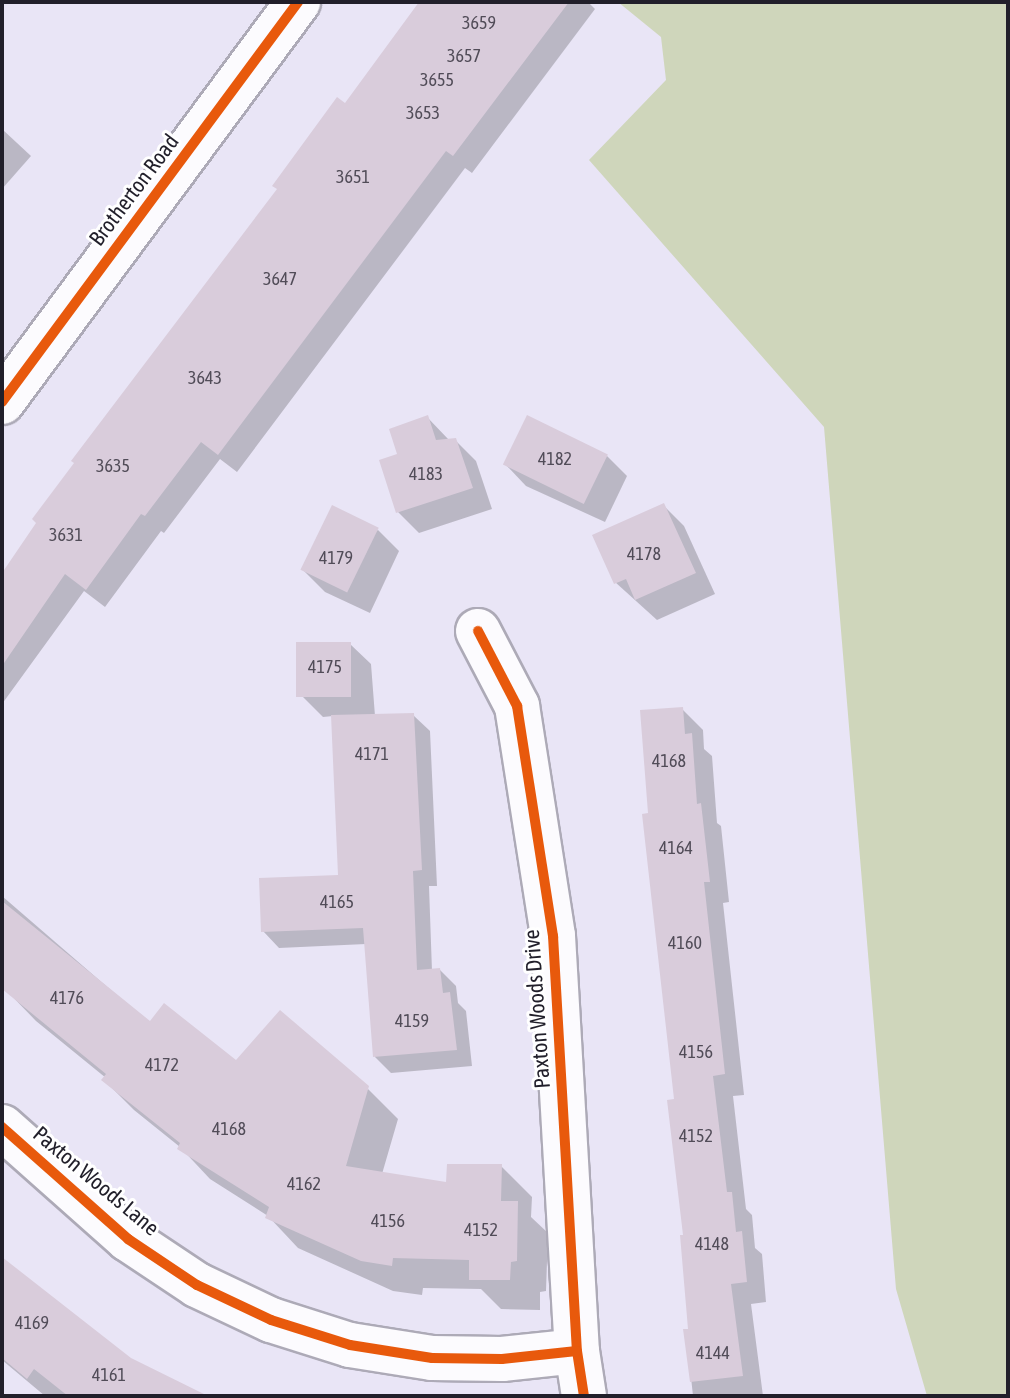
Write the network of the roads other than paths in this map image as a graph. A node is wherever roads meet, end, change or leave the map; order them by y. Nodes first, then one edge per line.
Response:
1 (298, 2) edge
2 (2, 402) edge
3 (478, 631) dead end
4 (2, 1127) edge
5 (577, 1351) junction
6 (584, 1396) edge

1 - 2 street, Brotherton Road
3 - 5 street, Paxton Woods Drive
4 - 5 street, Paxton Woods Lane
5 - 6 street, Paxton Woods Drive

